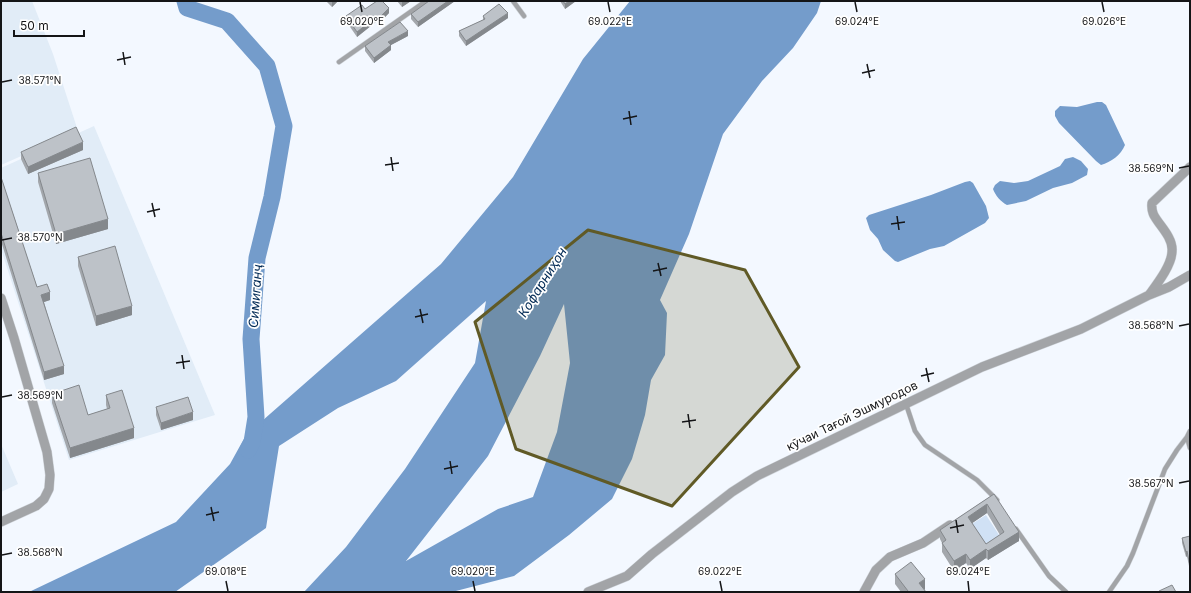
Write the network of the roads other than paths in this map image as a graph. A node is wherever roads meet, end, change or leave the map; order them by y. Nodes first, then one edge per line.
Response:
1 (426, 1) edge
2 (512, 1) edge
3 (524, 16) dead end
4 (339, 62) dead end
5 (1190, 167) edge
6 (1190, 275) edge
7 (1149, 295) junction
8 (1, 298) edge
9 (906, 404) junction
10 (1190, 431) edge
11 (1187, 437) junction
12 (1190, 448) edge
13 (994, 496) junction
14 (983, 503) edge
15 (999, 504) edge
16 (960, 518) edge
17 (1, 522) edge
18 (1015, 527) edge
19 (588, 592) edge
20 (864, 592) edge
21 (1066, 592) edge
22 (1109, 592) edge

1 - 4 lane
2 - 3 lane
5 - 7 street
6 - 7 street, кӯчаи Тағой Эшмуродов
7 - 9 street, кӯчаи Тағой Эшмуродов
8 - 17 street
9 - 13 lane
9 - 19 street, кӯчаи Тағой Эшмуродов
10 - 11 lane
11 - 12 lane
11 - 22 lane
13 - 14 street
13 - 15 lane
16 - 20 street
18 - 21 lane

